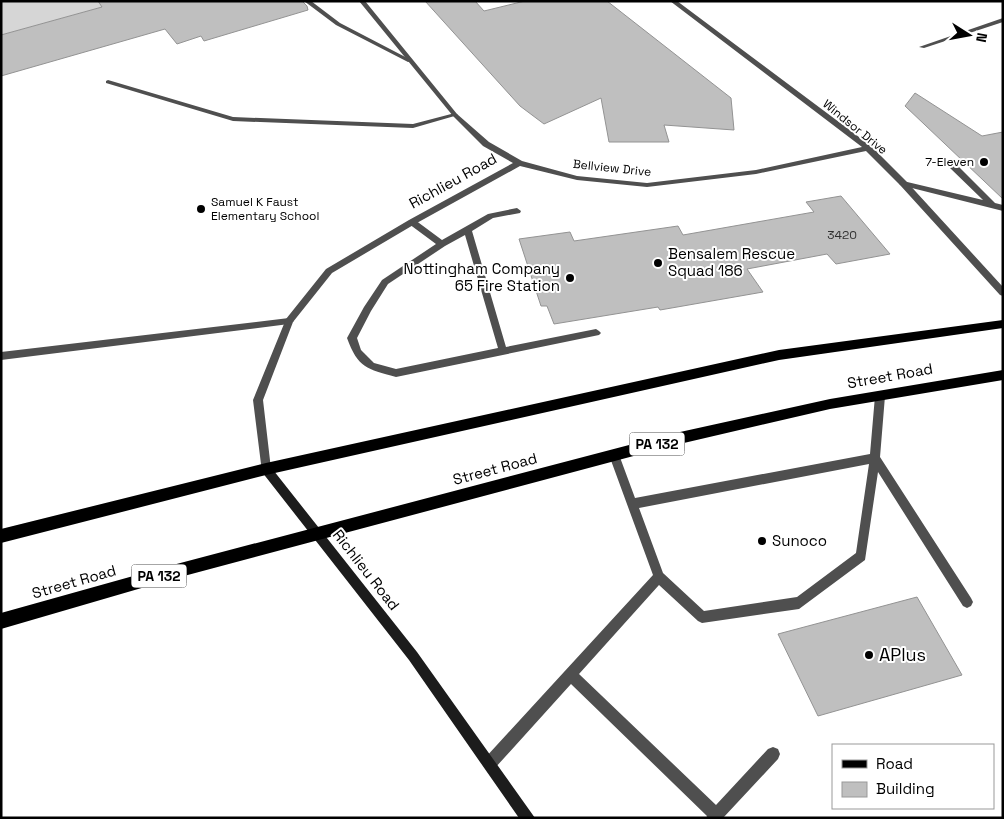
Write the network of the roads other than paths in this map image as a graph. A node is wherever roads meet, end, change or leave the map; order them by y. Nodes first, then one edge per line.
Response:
1 (307, 1) edge
2 (362, 1) edge
3 (673, 1) edge
4 (1003, 20) edge
5 (922, 47) dead end
6 (410, 61) junction
7 (108, 82) dead end
8 (455, 115) junction
9 (868, 148) junction
10 (519, 163) junction
11 (952, 164) dead end
12 (903, 182) junction
13 (992, 206) junction
14 (1003, 208) edge
15 (517, 211) dead end
16 (412, 222) junction
17 (468, 230) junction
18 (442, 244) junction
19 (1003, 293) edge
20 (289, 321) junction
21 (1003, 324) edge
22 (596, 333) dead end
23 (503, 351) junction
24 (1, 356) edge
25 (1003, 375) edge
26 (880, 396) junction
27 (614, 455) junction
28 (875, 458) junction
29 (266, 469) junction
30 (632, 504) junction
31 (317, 534) junction
32 (1, 536) edge
33 (659, 577) junction
34 (967, 602) dead end
35 (1, 621) edge
36 (570, 674) junction
37 (773, 754) dead end
38 (490, 764) junction
39 (714, 816) edge
40 (528, 818) edge

1 - 6 street
2 - 6 street, Bellview Drive
3 - 9 street, Windsor Drive
4 - 5 street
6 - 8 street, Bellview Drive
7 - 8 street
8 - 10 street, Bellview Drive
9 - 10 street, Bellview Drive
9 - 12 street, Windsor Drive
10 - 16 street, Richlieu Road
11 - 13 street
12 - 13 street
12 - 19 street, Windsor Drive
13 - 14 street
15 - 17 street
16 - 18 street
16 - 20 street, Richlieu Road
17 - 18 street
17 - 23 street
18 - 23 street
20 - 24 street
20 - 29 street, Richlieu Road
21 - 29 main road
22 - 23 street
25 - 26 main road, Street Road / PA 132
26 - 27 main road, Street Road / PA 132
26 - 28 street
27 - 30 street
27 - 31 main road, Street Road / PA 132
28 - 30 street
28 - 33 street
28 - 34 street
29 - 31 main road, Richlieu Road
29 - 32 main road
30 - 33 street
31 - 35 main road, Street Road / PA 132
31 - 38 main road, Richlieu Road
33 - 36 street
36 - 38 street
36 - 39 street
37 - 39 street
38 - 40 main road, Richlieu Road

